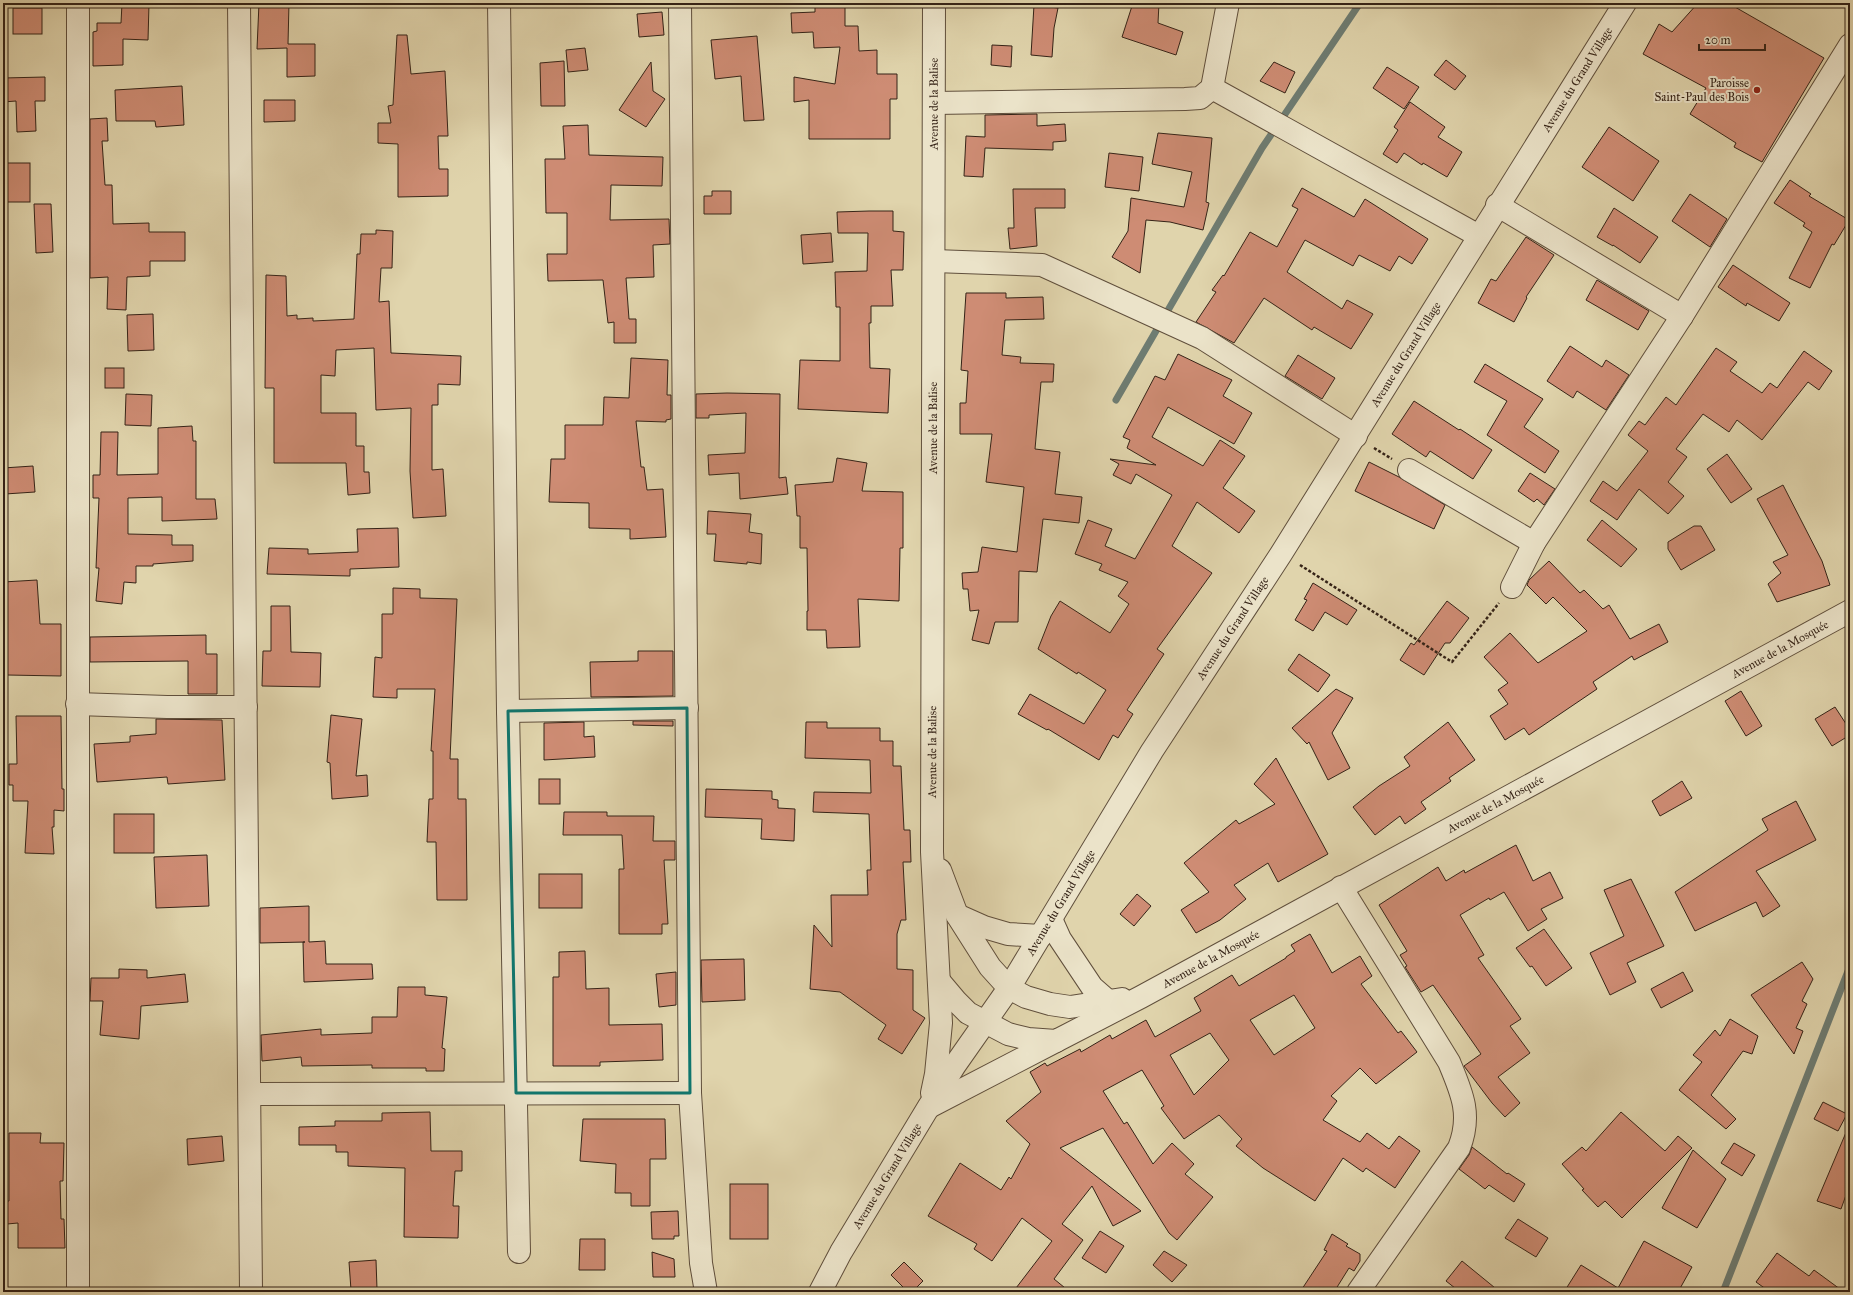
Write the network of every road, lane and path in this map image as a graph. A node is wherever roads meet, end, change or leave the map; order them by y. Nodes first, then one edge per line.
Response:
1 (78, 3) edge
2 (238, 3) edge
3 (499, 3) edge
4 (680, 3) edge
5 (934, 3) edge
6 (1228, 3) edge
7 (1625, 3) edge
8 (1850, 45) edge
9 (1212, 88) junction
10 (934, 103) junction
11 (1497, 206) junction
12 (1479, 236) junction
13 (934, 261) junction
14 (1682, 316) junction
15 (1356, 436) junction
16 (1409, 470) joint
17 (1534, 543) junction
18 (1282, 554) junction
19 (1512, 587) joint
20 (1850, 612) edge
21 (77, 704) junction
22 (246, 706) junction
23 (687, 708) junction
24 (508, 711) junction
25 (932, 852) junction
26 (1341, 887) junction
27 (957, 915) junction
28 (1046, 927) junction
29 (940, 982) junction
30 (1009, 988) junction
31 (1141, 997) junction
32 (1108, 1001) junction
33 (986, 1023) junction
34 (1056, 1041) junction
35 (516, 1093) junction
36 (690, 1093) junction
37 (250, 1094) junction
38 (928, 1108) junction
39 (520, 1252) dead end
40 (78, 1292) edge
41 (251, 1292) edge
42 (706, 1292) edge
43 (820, 1292) edge
44 (1358, 1292) edge

1 - 21 street
2 - 22 street
3 - 24 street
4 - 23 street
5 - 10 street, Avenue de la Balise
6 - 9 street
7 - 11 street, Avenue du Grand Village
8 - 14 street
9 - 10 street
9 - 12 street
10 - 13 street, Avenue de la Balise
11 - 12 street, Avenue du Grand Village
11 - 14 street
12 - 15 street, Avenue du Grand Village
13 - 15 street
13 - 25 street, Avenue de la Balise
14 - 17 street
15 - 16 path
15 - 18 street, Avenue du Grand Village
16 - 17 street
17 - 19 street
18 - 19 path
18 - 28 street, Avenue du Grand Village
20 - 26 street, Avenue de la Mosquée
21 - 22 street
21 - 40 street
22 - 37 street
23 - 24 street
23 - 36 street
24 - 35 street
25 - 27 street
25 - 29 street, Avenue de la Balise
26 - 31 street, Avenue de la Mosquée
26 - 44 street
27 - 28 street
27 - 30 street
28 - 30 street, Avenue du Grand Village
28 - 32 street
29 - 33 street
29 - 38 street, Avenue de la Balise
30 - 32 street
30 - 33 street, Avenue du Grand Village
31 - 32 street
31 - 34 street, Avenue de la Mosquée
33 - 34 street
33 - 38 street, Avenue du Grand Village
34 - 38 street, Avenue de la Mosquée
35 - 36 street
35 - 37 street
35 - 39 street
36 - 42 street
37 - 41 street
38 - 43 street, Avenue du Grand Village

